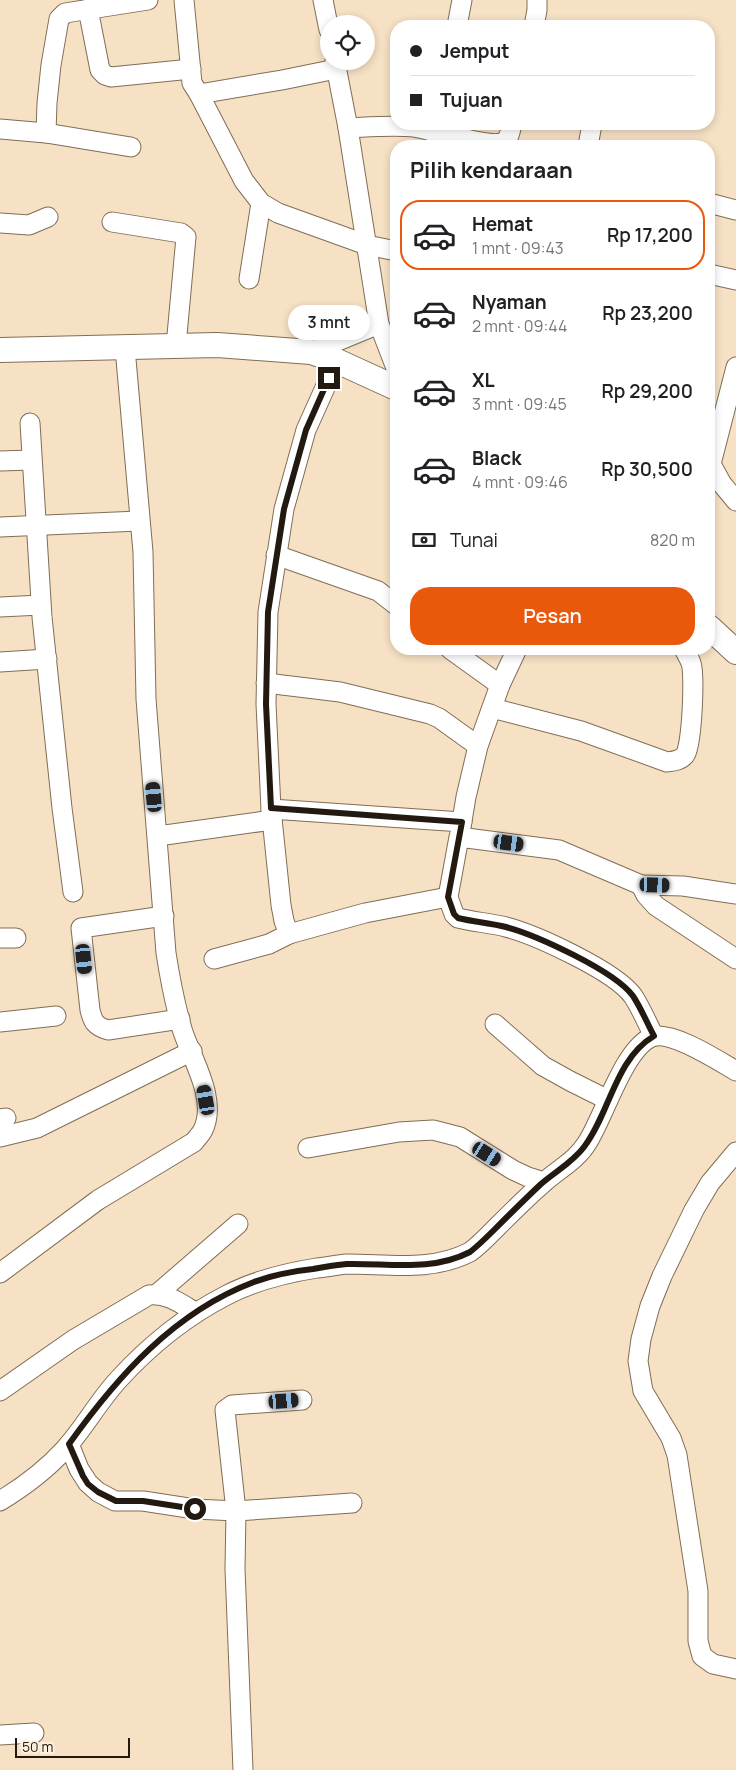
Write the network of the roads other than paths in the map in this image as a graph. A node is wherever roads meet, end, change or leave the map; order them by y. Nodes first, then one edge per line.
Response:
1 (148, 0) edge
2 (184, 0) edge
3 (323, 0) edge
4 (462, 0) edge
5 (537, 0) edge
6 (88, 9) junction
7 (326, 15) edge
8 (458, 20) edge
9 (535, 20) edge
10 (191, 69) junction
11 (320, 69) edge
12 (337, 70) edge
13 (199, 94) junction
14 (390, 126) edge
15 (348, 128) junction
16 (0, 129) edge
17 (445, 130) edge
18 (46, 133) junction
19 (474, 140) edge
20 (131, 147) dead end
21 (261, 203) junction
22 (715, 205) edge
23 (736, 210) edge
24 (48, 217) dead end
25 (112, 222) dead end
26 (0, 223) edge
27 (367, 245) junction
28 (390, 250) edge
29 (715, 275) edge
30 (249, 279) dead end
31 (736, 280) edge
32 (379, 324) junction
33 (176, 346) junction
34 (125, 348) junction
35 (0, 350) edge
36 (311, 352) junction
37 (390, 352) edge
38 (337, 361) junction
39 (736, 367) edge
40 (390, 385) edge
41 (30, 423) dead end
42 (715, 448) edge
43 (31, 460) junction
44 (0, 461) edge
45 (715, 471) edge
46 (736, 501) edge
47 (140, 521) junction
48 (36, 526) junction
49 (0, 527) edge
50 (276, 555) junction
51 (390, 600) edge
52 (41, 605) junction
53 (0, 607) edge
54 (715, 633) edge
55 (736, 652) edge
56 (458, 655) edge
57 (514, 655) edge
58 (687, 655) edge
59 (47, 659) junction
60 (0, 662) edge
61 (266, 684) junction
62 (500, 685) junction
63 (492, 708) junction
64 (478, 746) junction
65 (272, 814) junction
66 (461, 829) junction
67 (158, 836) junction
68 (641, 884) junction
69 (73, 892) dead end
70 (736, 894) edge
71 (448, 897) junction
72 (164, 916) junction
73 (289, 934) junction
74 (736, 958) edge
75 (214, 959) dead end
76 (56, 1016) dead end
77 (180, 1019) junction
78 (0, 1022) edge
79 (496, 1024) dead end
80 (654, 1036) junction
81 (192, 1051) junction
82 (736, 1071) edge
83 (608, 1100) junction
84 (0, 1137) edge
85 (308, 1148) dead end
86 (736, 1152) edge
87 (544, 1182) junction
88 (238, 1224) dead end
89 (0, 1273) edge
90 (157, 1294) junction
91 (195, 1312) junction
92 (0, 1390) edge
93 (302, 1400) dead end
94 (69, 1444) junction
95 (0, 1501) edge
96 (352, 1503) dead end
97 (236, 1511) junction
98 (736, 1669) edge
99 (34, 1733) dead end
100 (0, 1735) edge
101 (244, 1770) edge

1 - 6 street
2 - 10 street
3 - 7 street
4 - 8 street
5 - 9 street
6 - 10 street
6 - 18 street
10 - 13 street
11 - 13 street
12 - 15 street
13 - 21 street
14 - 15 street
15 - 27 street
16 - 18 street
17 - 19 street
18 - 20 street
21 - 27 street
21 - 30 street
22 - 23 street
24 - 26 street
25 - 33 street
27 - 28 street
27 - 32 street
29 - 31 street
32 - 36 street
32 - 37 street
33 - 34 street
33 - 36 street
34 - 35 street
34 - 47 street
36 - 38 street
38 - 40 street
38 - 50 street
39 - 42 street
41 - 43 street
43 - 44 street
43 - 48 street
45 - 46 street
47 - 48 street
47 - 67 street
48 - 49 street
48 - 52 street
50 - 51 street
50 - 61 street
52 - 53 street
52 - 59 street
54 - 55 street
56 - 62 street
57 - 62 street
58 - 63 street
59 - 60 street
59 - 69 street
61 - 64 street
61 - 65 street
62 - 63 street
63 - 64 street
64 - 66 street
65 - 66 street
65 - 67 street
65 - 73 street
66 - 68 street
66 - 71 street
67 - 72 street
68 - 70 street
68 - 74 street
71 - 73 street
71 - 80 street
72 - 77 street
72 - 77 street
73 - 75 street
76 - 78 street
77 - 81 street
79 - 83 street
80 - 82 street
80 - 83 street
81 - 84 street
81 - 89 street
83 - 87 street
85 - 87 street
86 - 98 street
87 - 91 street
88 - 90 street
90 - 91 street
90 - 92 street
91 - 94 street
93 - 97 street
94 - 95 street
94 - 97 street
96 - 97 street
97 - 101 street
99 - 100 street

